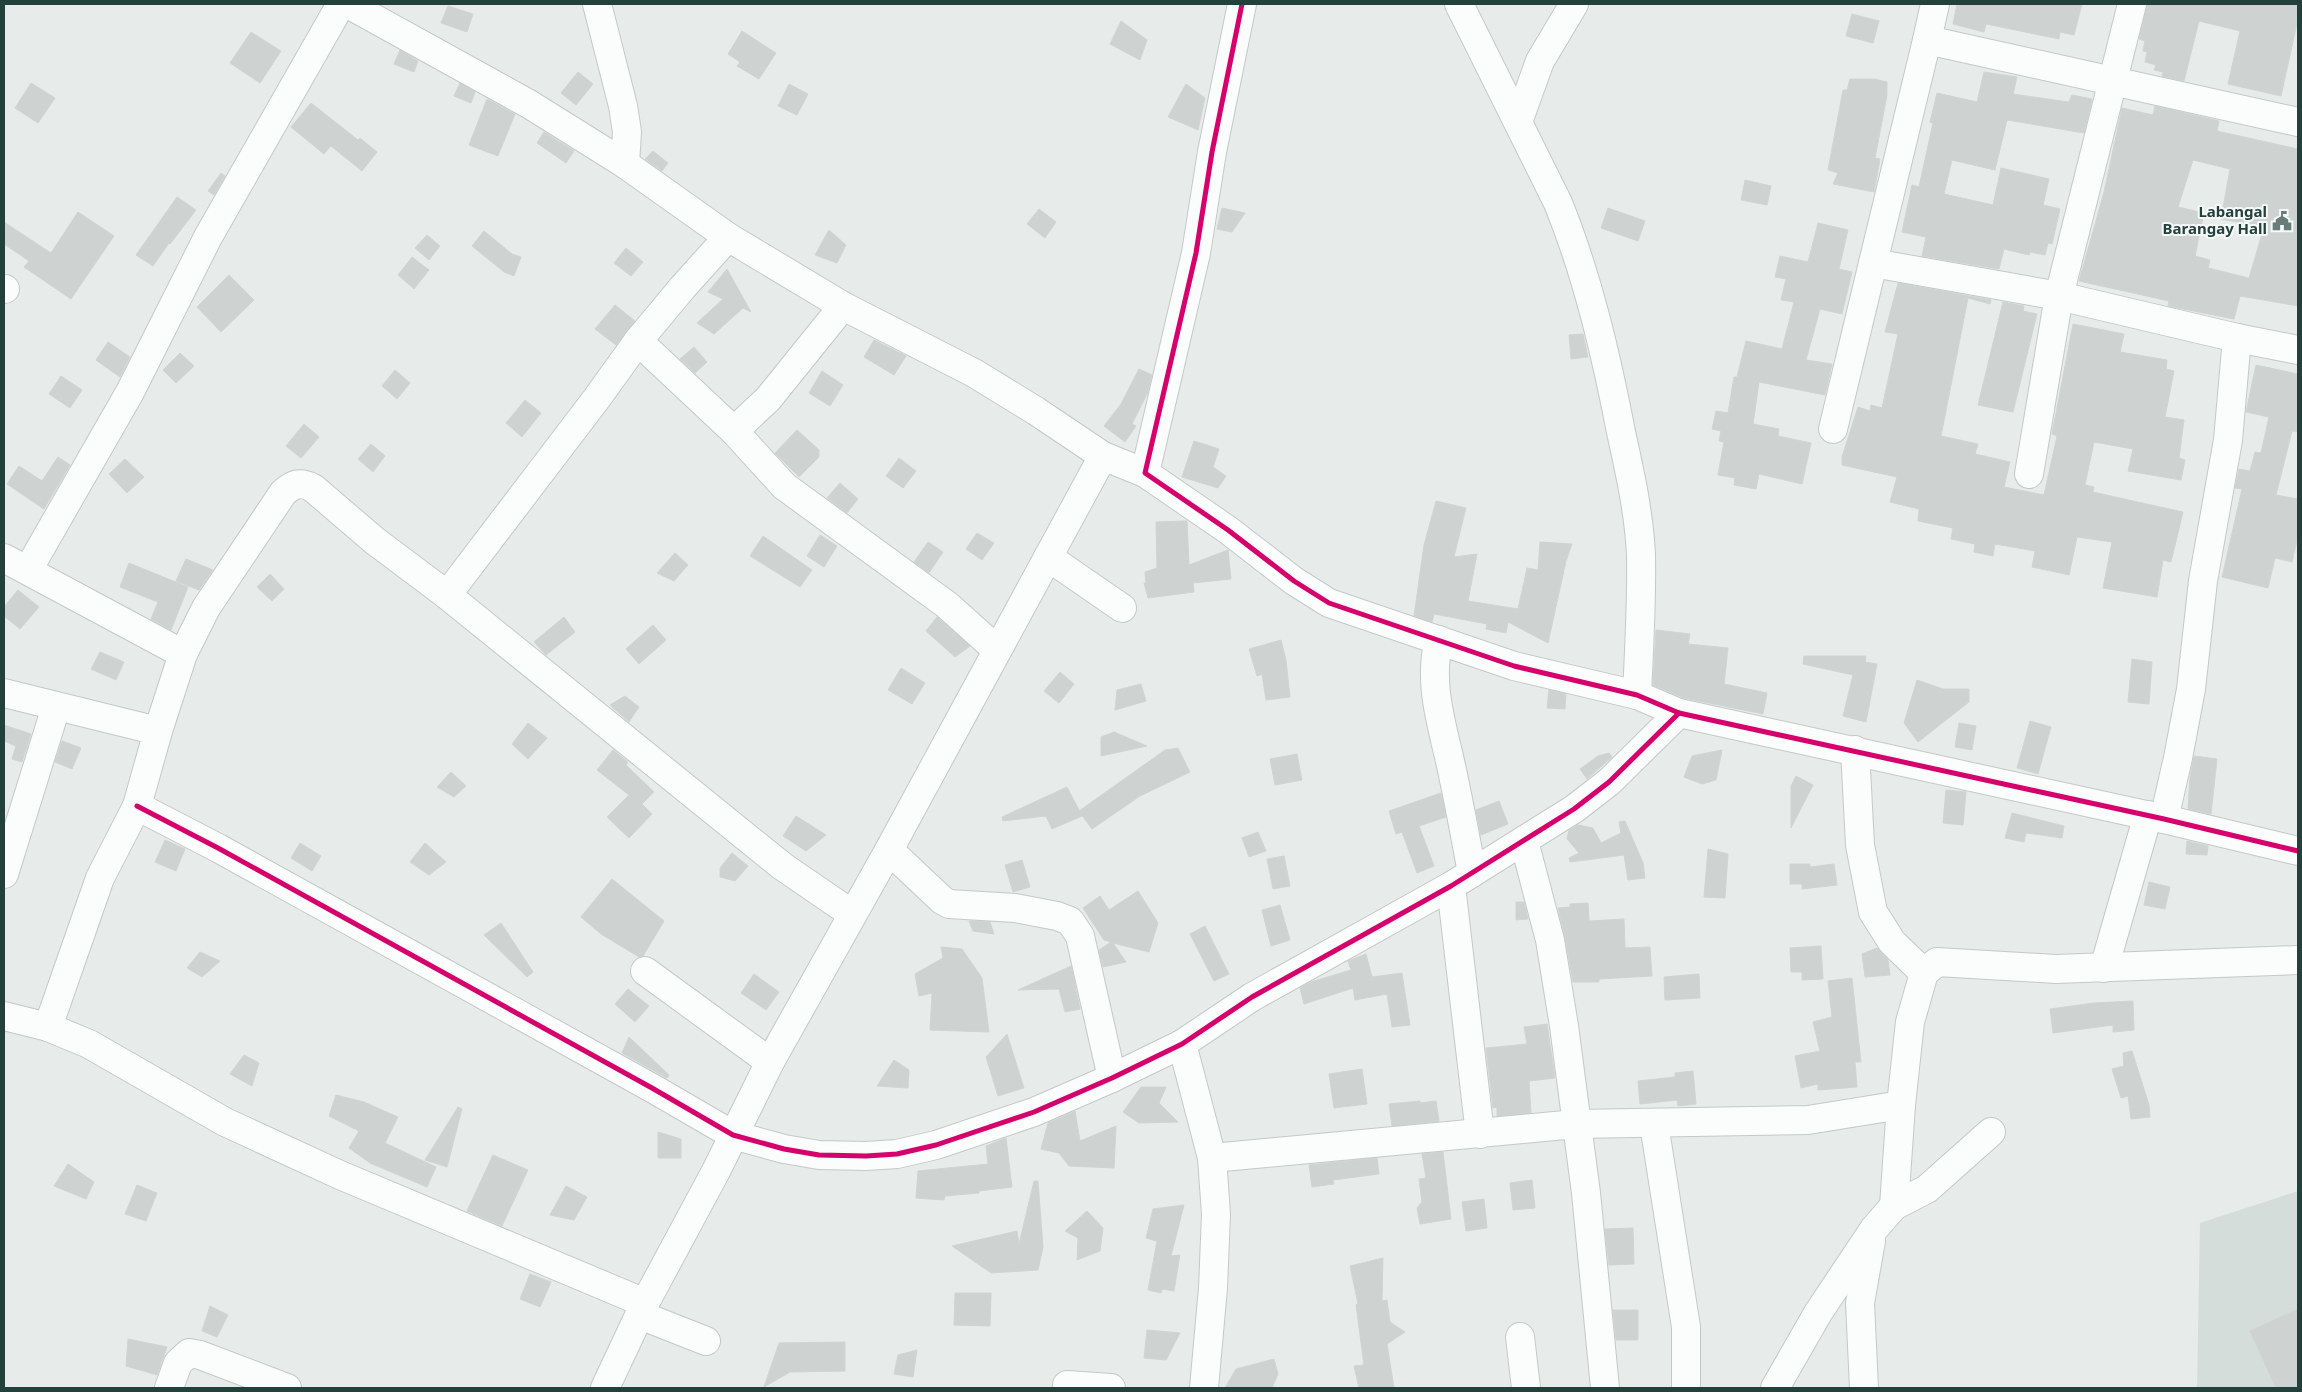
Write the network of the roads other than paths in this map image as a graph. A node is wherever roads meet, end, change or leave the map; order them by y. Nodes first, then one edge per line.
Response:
1 (341, 4) edge
2 (348, 4) edge
3 (597, 4) edge
4 (1458, 4) edge
5 (1574, 4) edge
6 (1935, 4) edge
7 (2132, 4) edge
8 (1236, 7) edge
9 (1927, 40) junction
10 (2114, 82) junction
11 (2298, 120) edge
12 (1518, 122) junction
13 (625, 164) junction
14 (728, 237) junction
15 (1874, 263) junction
16 (2059, 296) junction
17 (843, 306) junction
18 (2237, 338) junction
19 (638, 341) junction
20 (2298, 350) edge
21 (1833, 429) dead end
22 (734, 431) junction
23 (1103, 456) junction
24 (1145, 474) junction
25 (2029, 474) dead end
26 (1048, 557) junction
27 (4, 558) edge
28 (28, 570) junction
29 (447, 595) junction
30 (1122, 608) dead end
31 (1439, 640) junction
32 (997, 650) junction
33 (183, 654) junction
34 (4, 694) edge
35 (1636, 695) junction
36 (56, 707) junction
37 (1679, 713) junction
38 (158, 731) junction
39 (1855, 750) junction
40 (136, 806) junction
41 (2156, 817) junction
42 (1524, 841) junction
43 (889, 850) junction
44 (2298, 851) edge
45 (4, 874) edge
46 (1462, 879) junction
47 (852, 914) junction
48 (2298, 960) edge
49 (2104, 968) junction
50 (645, 971) dead end
51 (1924, 973) junction
52 (4, 1016) edge
53 (48, 1027) junction
54 (1182, 1044) junction
55 (770, 1062) junction
56 (1112, 1078) junction
57 (1900, 1105) junction
58 (1576, 1124) junction
59 (1654, 1124) junction
60 (1991, 1132) dead end
61 (1480, 1134) junction
62 (733, 1135) junction
63 (1212, 1158) junction
64 (1894, 1206) junction
65 (1874, 1229) junction
66 (643, 1309) junction
67 (1520, 1337) dead end
68 (706, 1341) dead end
69 (1067, 1385) dead end
70 (169, 1388) edge
71 (287, 1388) edge
72 (605, 1388) edge
73 (1112, 1388) edge
74 (1204, 1388) edge
75 (1526, 1388) edge
76 (1605, 1388) edge
77 (1686, 1388) edge
78 (1775, 1388) edge
79 (1864, 1388) edge

1 - 28 street
2 - 13 street
3 - 13 street
4 - 12 street
5 - 12 street
6 - 9 street
7 - 10 street
8 - 24 street
9 - 10 street
9 - 15 street
10 - 11 street
10 - 16 street
12 - 35 street
13 - 14 street
14 - 17 street
14 - 19 street
15 - 16 street
15 - 21 street
16 - 18 street
16 - 25 street
17 - 22 street
17 - 23 street
18 - 20 street
18 - 41 street
19 - 22 street
19 - 29 street
22 - 32 street
23 - 24 street
23 - 26 street
24 - 31 street
26 - 30 street
26 - 32 street
27 - 28 street
28 - 33 street
29 - 33 street
29 - 47 street
31 - 35 street
31 - 46 street
32 - 43 street
33 - 38 street
34 - 36 street
35 - 37 street
36 - 38 street
36 - 45 street
37 - 39 street
37 - 42 street
38 - 40 street
39 - 41 street
39 - 51 street
40 - 53 street
40 - 62 street
41 - 44 street
41 - 49 street
42 - 46 street
42 - 58 street
43 - 47 street
43 - 56 street
46 - 54 street
46 - 61 street
47 - 55 street
48 - 49 street
49 - 51 street
50 - 55 street
51 - 57 street
52 - 53 street
53 - 66 street
54 - 56 street
54 - 63 street
55 - 62 street
56 - 62 street
57 - 59 street
57 - 64 street
58 - 59 street
58 - 61 street
58 - 76 street
59 - 77 street
60 - 64 street
61 - 63 street
62 - 66 street
63 - 74 street
64 - 65 street
65 - 78 street
65 - 79 street
66 - 68 street
66 - 72 street
67 - 75 street
69 - 73 street
70 - 71 street

